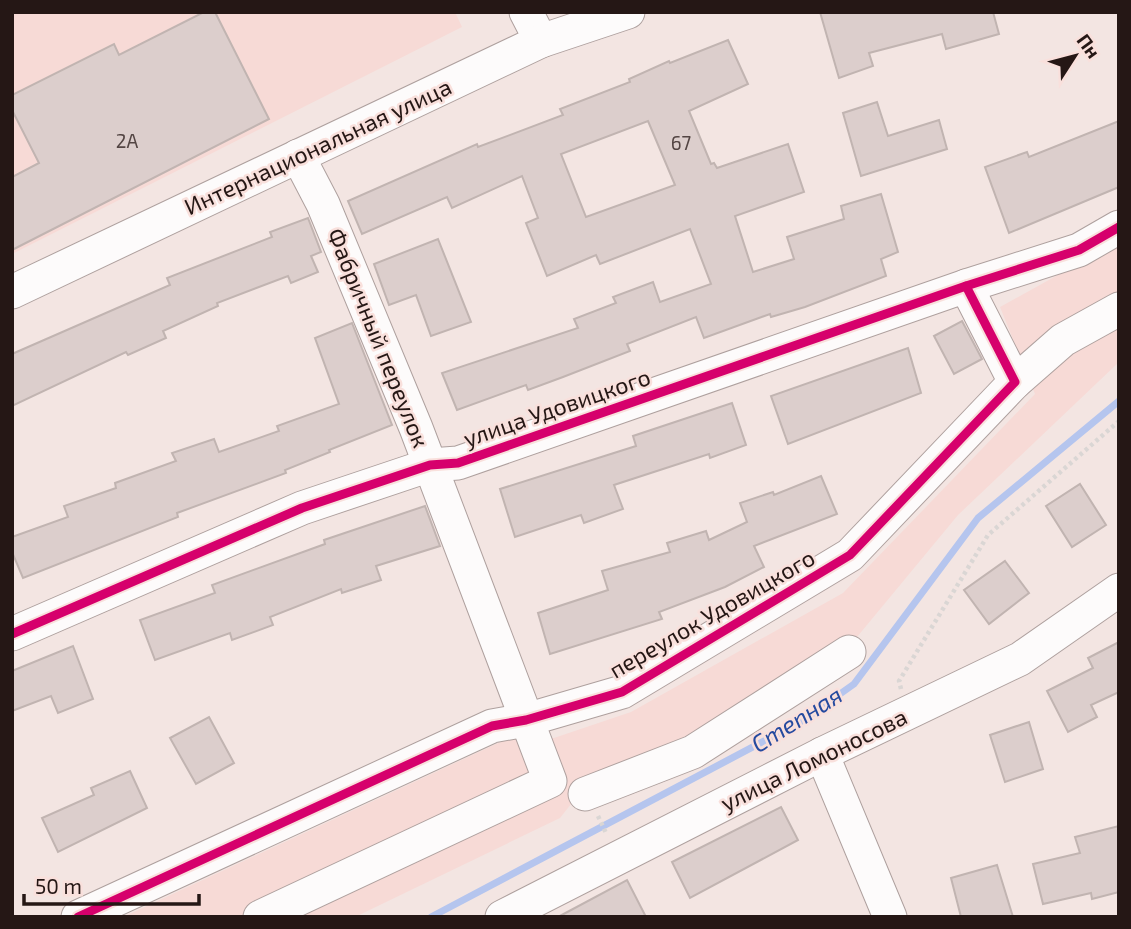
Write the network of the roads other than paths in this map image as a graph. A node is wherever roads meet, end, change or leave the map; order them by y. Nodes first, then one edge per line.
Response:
1 (628, 12) edge
2 (533, 27) edge
3 (298, 156) junction
4 (1119, 227) edge
5 (966, 286) junction
6 (12, 292) edge
7 (1119, 309) edge
8 (1016, 382) junction
9 (430, 465) junction
10 (1119, 590) edge
11 (12, 634) edge
12 (849, 652) dead end
13 (526, 720) junction
14 (822, 754) junction
15 (550, 781) junction
16 (78, 917) edge
17 (260, 917) edge
18 (502, 917) edge
19 (890, 917) edge

1 - 2 street, Интернациональная улица
2 - 3 street, Интернациональная улица
3 - 6 street, Интернациональная улица
3 - 9 street, Фабричный переулок
4 - 5 street, улица Удовицкого
5 - 8 street
5 - 9 street, улица Удовицкого
7 - 8 street, переулок Удовицкого
8 - 13 street, переулок Удовицкого
9 - 11 street, улица Удовицкого
9 - 13 street, Фабричный переулок
10 - 14 street, улица Ломоносова
12 - 15 street
13 - 15 street, Фабричный переулок
13 - 16 street, переулок Удовицкого
14 - 18 street, улица Ломоносова
14 - 19 street
15 - 17 street

